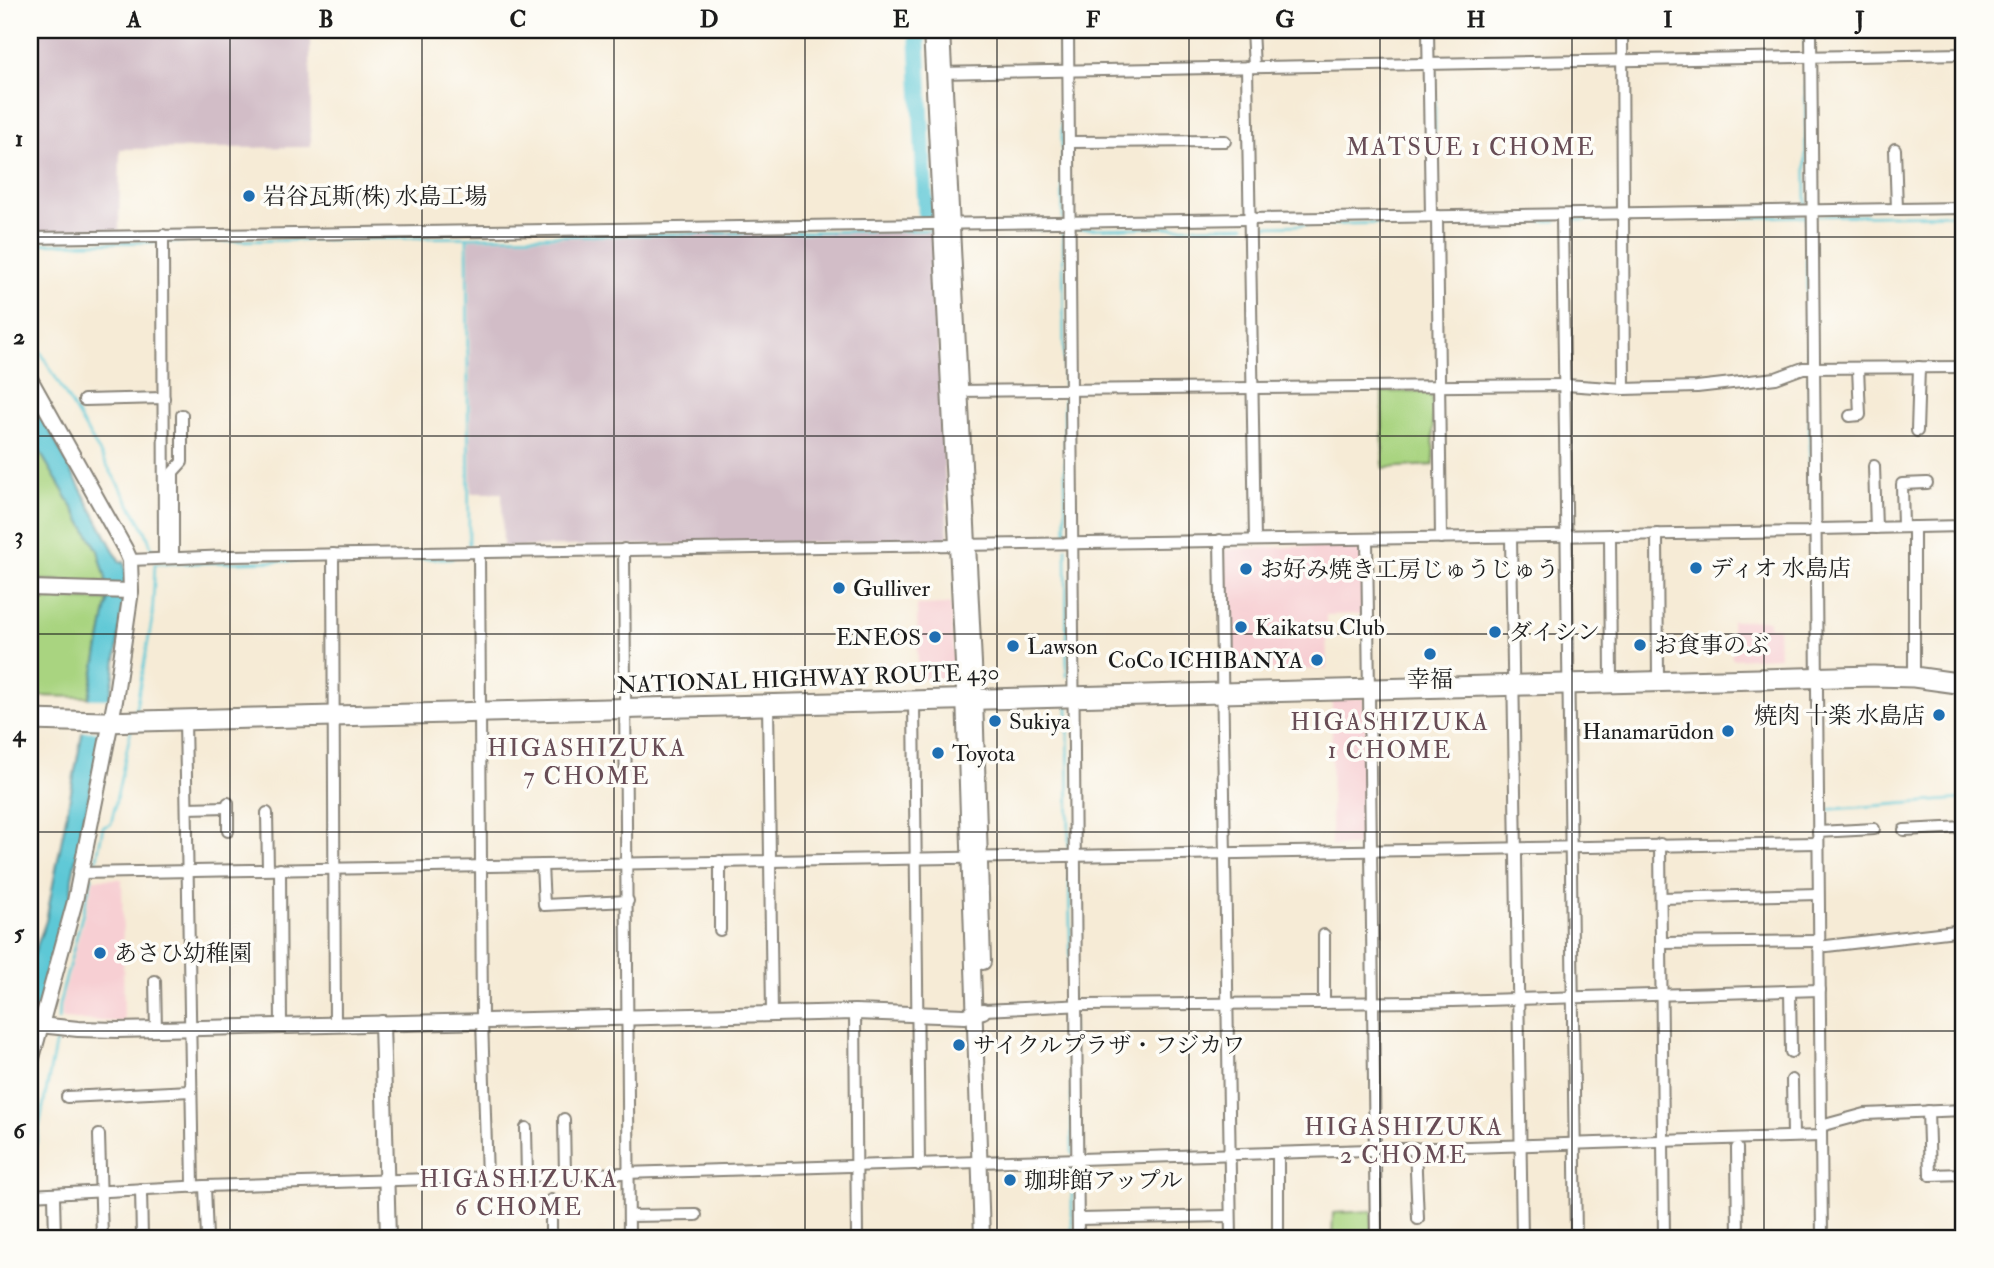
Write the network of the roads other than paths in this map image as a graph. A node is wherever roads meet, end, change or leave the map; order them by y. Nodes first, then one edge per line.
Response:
1 (931, 30) edge
2 (942, 30) edge
3 (1068, 30) edge
4 (1252, 30) edge
5 (1428, 30) edge
6 (1622, 30) edge
7 (1811, 30) edge
8 (1964, 54) edge
9 (1811, 57) junction
10 (1622, 61) junction
11 (1429, 64) junction
12 (1250, 67) junction
13 (1063, 70) junction
14 (939, 73) junction
15 (1224, 141) dead end
16 (1069, 142) junction
17 (1895, 149) dead end
18 (1964, 208) edge
19 (1896, 209) junction
20 (1811, 211) junction
21 (1562, 215) junction
22 (1623, 215) junction
23 (1434, 216) junction
24 (1251, 220) junction
25 (946, 224) junction
26 (1067, 225) junction
27 (30, 237) edge
28 (163, 240) junction
29 (1919, 367) junction
30 (1964, 367) edge
31 (1812, 368) junction
32 (1858, 368) junction
33 (30, 379) edge
34 (1566, 385) junction
35 (1439, 386) junction
36 (1254, 388) junction
37 (1623, 389) junction
38 (955, 391) junction
39 (1067, 391) junction
40 (164, 398) junction
41 (84, 400) dead end
42 (182, 415) dead end
43 (1850, 416) dead end
44 (1917, 431) dead end
45 (1874, 466) dead end
46 (1927, 483) dead end
47 (1964, 526) edge
48 (1876, 528) junction
49 (1911, 530) junction
50 (1813, 533) junction
51 (1567, 536) junction
52 (1657, 537) junction
53 (1441, 538) junction
54 (1255, 539) junction
55 (1610, 539) junction
56 (1511, 540) junction
57 (1367, 542) junction
58 (962, 544) junction
59 (1221, 544) junction
60 (1070, 545) junction
61 (624, 553) junction
62 (479, 556) junction
63 (162, 558) junction
64 (333, 558) junction
65 (130, 560) junction
66 (30, 588) edge
67 (128, 591) junction
68 (1817, 672) junction
69 (1915, 672) junction
70 (1964, 673) edge
71 (1658, 676) junction
72 (1611, 677) junction
73 (1569, 678) junction
74 (1513, 680) junction
75 (1369, 684) junction
76 (1964, 684) edge
77 (1223, 688) junction
78 (1074, 690) junction
79 (969, 694) junction
80 (915, 702) junction
81 (627, 703) junction
82 (768, 703) junction
83 (480, 706) junction
84 (30, 709) edge
85 (334, 710) junction
86 (122, 715) junction
87 (84, 716) junction
88 (185, 719) junction
89 (30, 720) edge
90 (187, 808) junction
91 (267, 813) dead end
92 (1964, 827) edge
93 (1874, 829) dead end
94 (1904, 830) dead end
95 (228, 831) dead end
96 (1815, 840) junction
97 (1660, 844) junction
98 (1571, 846) junction
99 (1517, 847) junction
100 (1371, 849) junction
101 (1225, 852) junction
102 (1071, 855) junction
103 (974, 857) junction
104 (916, 858) junction
105 (769, 860) junction
106 (720, 861) junction
107 (628, 864) junction
108 (481, 865) junction
109 (542, 865) junction
110 (336, 868) junction
111 (274, 869) junction
112 (188, 871) junction
113 (80, 873) junction
114 (1818, 894) junction
115 (1661, 898) junction
116 (628, 901) junction
117 (720, 930) dead end
118 (1964, 930) edge
119 (1324, 935) dead end
120 (1661, 943) junction
121 (1818, 944) junction
122 (155, 981) dead end
123 (1820, 990) junction
124 (1790, 991) junction
125 (1662, 994) junction
126 (1573, 997) junction
127 (1520, 999) junction
128 (1372, 1002) junction
129 (1324, 1003) junction
130 (1227, 1004) junction
131 (1073, 1007) junction
132 (855, 1012) junction
133 (980, 1012) junction
134 (772, 1014) junction
135 (918, 1014) junction
136 (628, 1017) junction
137 (481, 1020) junction
138 (382, 1023) junction
139 (35, 1025) edge
140 (335, 1025) junction
141 (281, 1026) junction
142 (156, 1028) junction
143 (190, 1028) junction
144 (1791, 1052) dead end
145 (30, 1065) edge
146 (1792, 1080) dead end
147 (191, 1091) junction
148 (67, 1097) dead end
149 (1964, 1110) edge
150 (1928, 1111) junction
151 (564, 1119) dead end
152 (526, 1128) dead end
153 (1819, 1133) junction
154 (99, 1135) dead end
155 (1793, 1136) junction
156 (1662, 1140) junction
157 (1575, 1143) junction
158 (1521, 1144) junction
159 (1415, 1148) junction
160 (1737, 1148) dead end
161 (1374, 1149) junction
162 (1279, 1153) junction
163 (1230, 1156) junction
164 (1074, 1159) junction
165 (985, 1163) junction
166 (919, 1165) junction
167 (856, 1167) junction
168 (628, 1172) junction
169 (1964, 1174) edge
170 (565, 1175) junction
171 (527, 1176) junction
172 (487, 1178) junction
173 (387, 1181) junction
174 (205, 1186) junction
175 (193, 1187) junction
176 (141, 1189) junction
177 (101, 1192) junction
178 (30, 1195) edge
179 (54, 1196) junction
180 (551, 1200) dead end
181 (696, 1215) dead end
182 (628, 1216) junction
183 (1230, 1216) junction
184 (1078, 1219) junction
185 (1418, 1219) dead end
186 (55, 1237) edge
187 (102, 1238) edge
188 (142, 1238) edge
189 (207, 1238) edge
190 (388, 1238) edge
191 (551, 1238) edge
192 (629, 1238) edge
193 (857, 1238) edge
194 (982, 1238) edge
195 (992, 1238) edge
196 (1078, 1238) edge
197 (1231, 1238) edge
198 (1278, 1238) edge
199 (1376, 1238) edge
200 (1522, 1238) edge
201 (1576, 1238) edge
202 (1664, 1238) edge
203 (1738, 1238) edge
204 (1783, 1238) edge
205 (1820, 1238) edge

1 - 14 street
2 - 14 street
3 - 13 street
4 - 12 street
5 - 11 street
6 - 10 street
7 - 9 street
8 - 9 street
9 - 10 street
9 - 20 street
10 - 11 street
10 - 22 street
11 - 12 street
11 - 23 street
12 - 13 street
12 - 24 street
13 - 14 street
13 - 16 street
14 - 25 street
15 - 16 street
16 - 26 street
17 - 19 street
18 - 19 street
19 - 20 street
20 - 22 street
20 - 31 street
21 - 22 street
21 - 23 street
21 - 34 street
22 - 37 street
23 - 24 street
23 - 35 street
24 - 26 street
24 - 36 street
25 - 26 street
25 - 28 street
25 - 38 street
26 - 39 street
27 - 28 street
28 - 40 street
29 - 30 street
29 - 32 street
29 - 44 street
31 - 32 street
31 - 37 street
31 - 50 street
32 - 43 street
33 - 65 street
34 - 35 street
34 - 37 street
34 - 51 street
35 - 36 street
35 - 53 street
36 - 39 street
36 - 54 street
38 - 39 street
38 - 58 street
39 - 60 street
40 - 41 street
40 - 63 street
42 - 63 street
45 - 48 street
46 - 49 street
47 - 49 street
48 - 49 street
48 - 50 street
49 - 69 street
50 - 52 street
50 - 68 street
51 - 55 street
51 - 56 street
51 - 73 street
52 - 55 street
52 - 71 street
53 - 56 street
53 - 57 street
54 - 57 street
54 - 59 street
55 - 72 street
56 - 74 street
57 - 75 street
58 - 60 street
58 - 61 street
58 - 79 street
59 - 60 street
59 - 77 street
60 - 78 street
61 - 62 street
61 - 81 street
62 - 64 street
62 - 83 street
63 - 64 street
63 - 65 street
64 - 85 street
65 - 67 street
66 - 67 street
67 - 86 street
68 - 69 highway, NATIONAL HIGHWAY ROUTE 430
68 - 71 highway, NATIONAL HIGHWAY ROUTE 430
68 - 96 street
69 - 70 highway, NATIONAL HIGHWAY ROUTE 430
69 - 76 highway, NATIONAL HIGHWAY ROUTE 430
71 - 72 highway, NATIONAL HIGHWAY ROUTE 430
72 - 73 highway, NATIONAL HIGHWAY ROUTE 430
73 - 74 highway, NATIONAL HIGHWAY ROUTE 430
73 - 98 street
74 - 75 highway, NATIONAL HIGHWAY ROUTE 430
74 - 99 street
75 - 77 highway, NATIONAL HIGHWAY ROUTE 430
75 - 100 street
77 - 78 highway, NATIONAL HIGHWAY ROUTE 430
77 - 101 street
78 - 79 highway, NATIONAL HIGHWAY ROUTE 430
78 - 102 street
79 - 80 highway, NATIONAL HIGHWAY ROUTE 430
79 - 81 highway, NATIONAL HIGHWAY ROUTE 430
79 - 103 street
80 - 82 highway, NATIONAL HIGHWAY ROUTE 430
80 - 104 street
81 - 82 highway, NATIONAL HIGHWAY ROUTE 430
81 - 83 highway, NATIONAL HIGHWAY ROUTE 430
81 - 107 street
82 - 105 street
83 - 85 highway, NATIONAL HIGHWAY ROUTE 430
83 - 108 street
84 - 87 highway, NATIONAL HIGHWAY ROUTE 430
85 - 86 highway, NATIONAL HIGHWAY ROUTE 430
85 - 88 highway, NATIONAL HIGHWAY ROUTE 430
85 - 110 street
86 - 87 highway, NATIONAL HIGHWAY ROUTE 430
86 - 88 highway, NATIONAL HIGHWAY ROUTE 430
86 - 113 street
87 - 89 highway, NATIONAL HIGHWAY ROUTE 430
88 - 90 street
90 - 95 street
90 - 112 street
91 - 111 street
92 - 94 street
93 - 96 street
96 - 97 street
96 - 114 street
97 - 98 street
97 - 115 street
98 - 99 street
98 - 126 street
99 - 100 street
99 - 127 street
100 - 101 street
100 - 128 street
101 - 102 street
101 - 130 street
102 - 103 street
102 - 131 street
103 - 104 street
103 - 133 street
104 - 105 street
104 - 135 street
105 - 106 street
105 - 134 street
106 - 107 street
106 - 117 street
107 - 109 street
107 - 116 street
108 - 109 street
108 - 110 street
108 - 137 street
109 - 116 street
110 - 111 street
110 - 140 street
111 - 112 street
111 - 141 street
112 - 113 street
112 - 143 street
113 - 139 street
114 - 115 street
114 - 121 street
115 - 120 street
116 - 136 street
118 - 121 street
119 - 129 street
120 - 121 street
120 - 125 street
121 - 123 street
122 - 142 street
123 - 124 street
123 - 153 street
124 - 125 street
124 - 144 street
125 - 126 street
125 - 156 street
126 - 127 street
126 - 157 street
127 - 128 street
127 - 158 street
128 - 129 street
128 - 161 street
129 - 130 street
130 - 131 street
130 - 163 street
131 - 133 street
131 - 164 street
132 - 134 street
132 - 135 street
132 - 167 street
133 - 135 street
133 - 165 street
134 - 136 street
135 - 166 street
136 - 137 street
136 - 168 street
137 - 138 street
137 - 172 street
138 - 140 street
138 - 173 street
139 - 142 street
139 - 145 street
140 - 141 street
141 - 143 street
142 - 143 street
143 - 147 street
146 - 155 street
147 - 148 street
147 - 175 street
149 - 150 street
150 - 153 street
150 - 169 street
151 - 170 street
152 - 171 street
153 - 155 street
153 - 205 street
154 - 177 street
155 - 156 street
156 - 157 street
156 - 202 street
157 - 158 street
157 - 201 street
158 - 159 street
158 - 200 street
159 - 161 street
159 - 185 street
160 - 203 street
161 - 162 street
161 - 199 street
162 - 163 street
162 - 198 street
163 - 164 street
163 - 183 street
164 - 165 street
164 - 184 street
165 - 166 street
165 - 194 street
165 - 195 street
166 - 167 street
167 - 168 street
167 - 193 street
168 - 170 street
168 - 182 street
170 - 171 street
171 - 172 street
172 - 173 street
173 - 174 street
173 - 190 street
174 - 175 street
174 - 189 street
175 - 176 street
176 - 177 street
176 - 188 street
177 - 179 street
177 - 187 street
178 - 179 street
179 - 186 street
180 - 191 street
181 - 182 street
182 - 192 street
183 - 184 street
183 - 197 street
184 - 196 street
204 - 205 street

